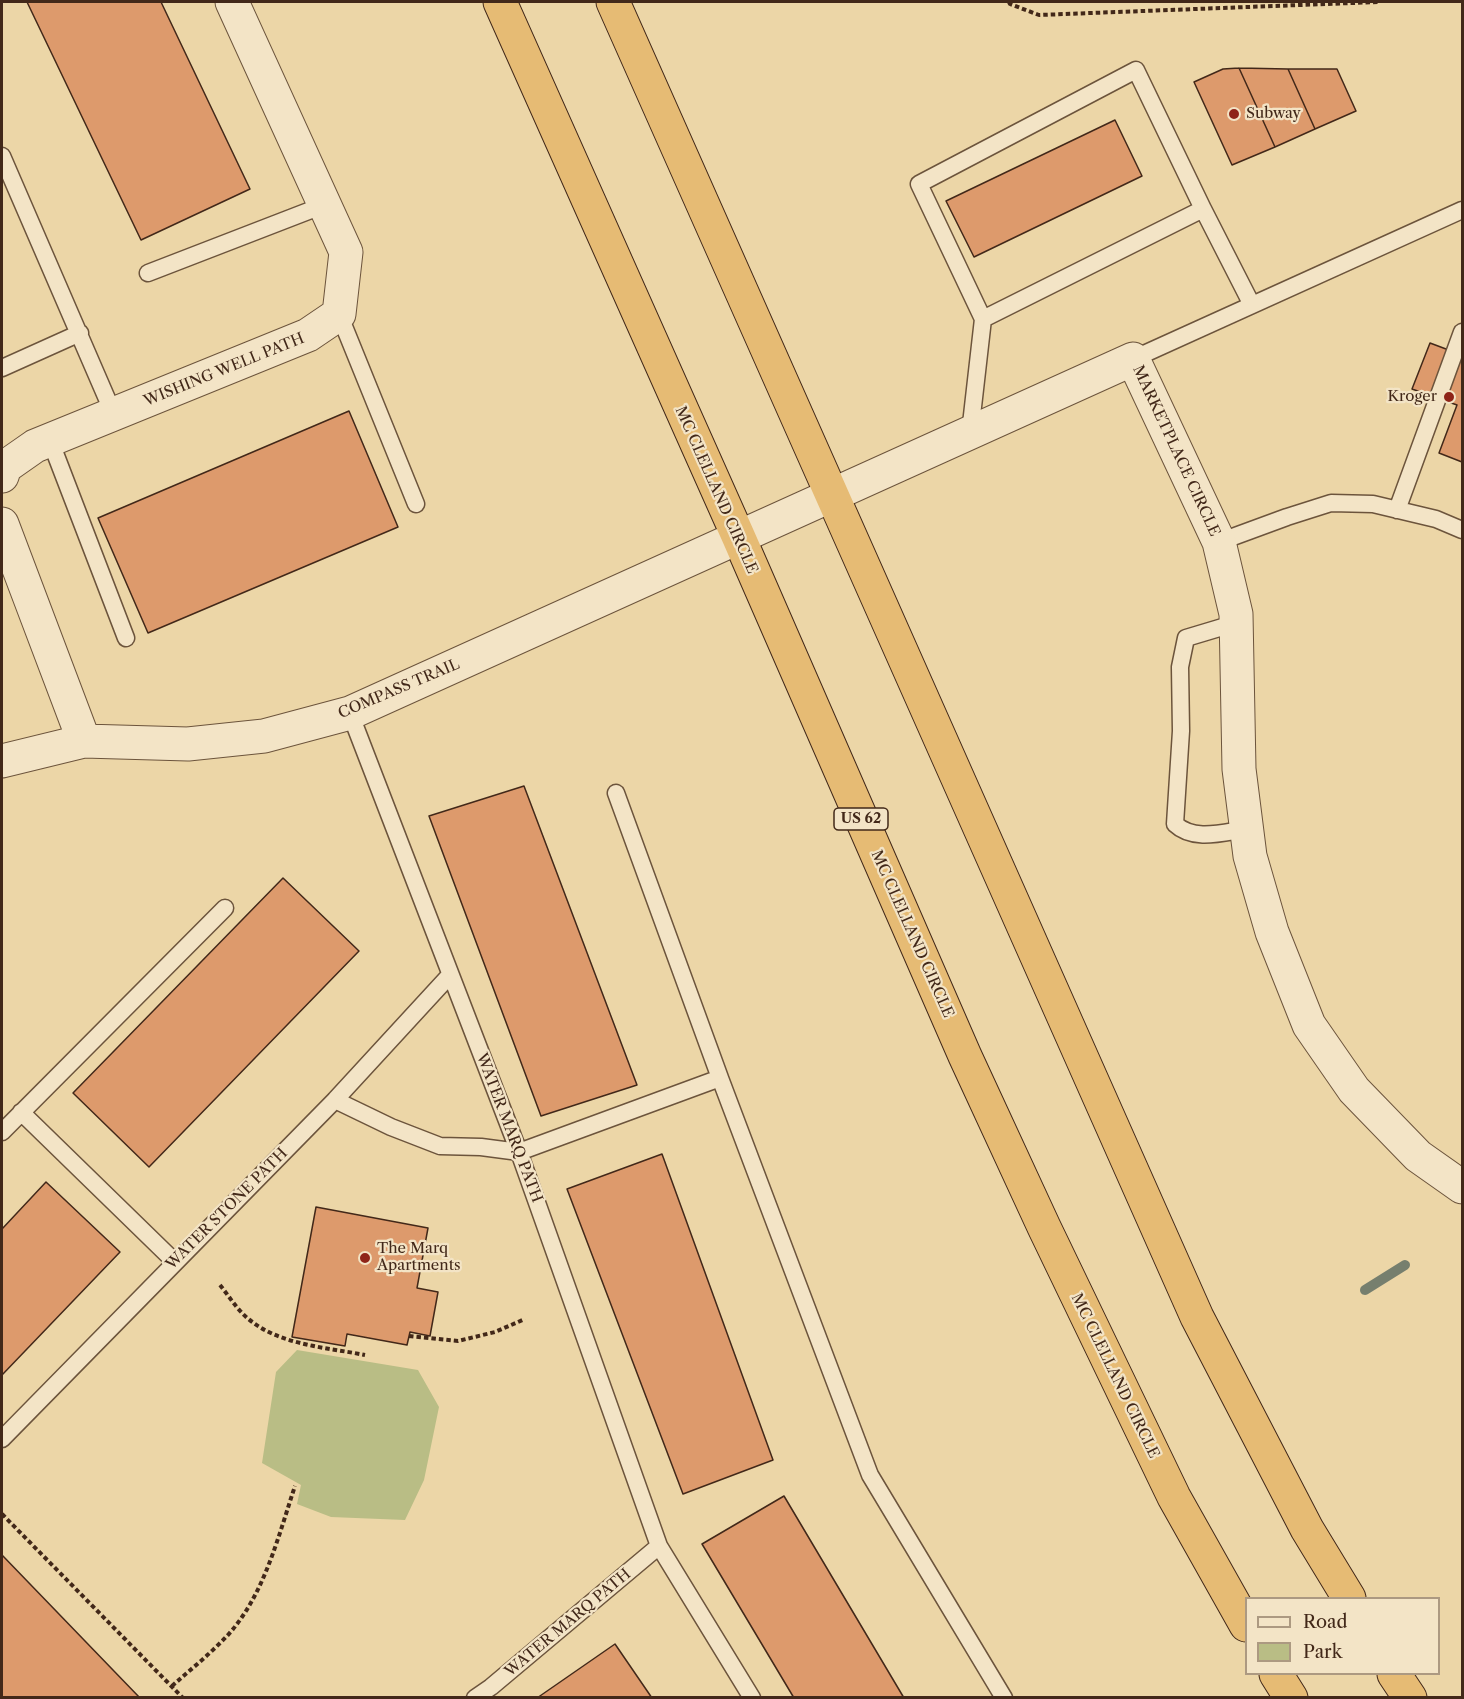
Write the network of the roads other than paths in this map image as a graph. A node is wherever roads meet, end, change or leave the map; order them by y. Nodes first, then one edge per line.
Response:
1 (232, 2) edge
2 (500, 2) edge
3 (613, 2) edge
4 (2, 156) edge
5 (324, 205) junction
6 (1203, 209) junction
7 (1462, 210) edge
8 (148, 273) dead end
9 (1252, 305) junction
10 (339, 314) junction
11 (983, 319) junction
12 (1462, 332) edge
13 (80, 333) junction
14 (1133, 359) junction
15 (2, 368) edge
16 (114, 415) junction
17 (970, 433) junction
18 (50, 440) junction
19 (2, 476) edge
20 (831, 495) junction
21 (416, 504) dead end
22 (1397, 510) junction
23 (2, 524) edge
24 (1462, 530) edge
25 (739, 538) junction
26 (1219, 542) junction
27 (1236, 623) junction
28 (126, 638) dead end
29 (350, 713) junction
30 (84, 741) junction
31 (2, 761) edge
32 (616, 793) dead end
33 (1247, 829) junction
34 (225, 908) dead end
35 (450, 975) junction
36 (720, 1078) junction
37 (335, 1100) junction
38 (21, 1112) junction
39 (2, 1132) edge
40 (519, 1152) junction
41 (1462, 1187) edge
42 (175, 1262) junction
43 (2, 1439) edge
44 (659, 1546) junction
45 (1348, 1597) edge
46 (1245, 1623) edge
47 (1277, 1675) edge
48 (1395, 1675) edge
49 (475, 1698) edge
50 (752, 1698) edge
51 (1004, 1698) edge
52 (1291, 1698) edge
53 (1410, 1698) edge

1 - 5 street
2 - 25 highway, MC CLELLAND CIRCLE / US 62
3 - 20 highway
4 - 13 lane
5 - 8 lane
5 - 10 street
6 - 9 lane
6 - 11 lane
6 - 11 lane
7 - 9 lane
9 - 14 lane
10 - 16 street, WISHING WELL PATH
10 - 21 lane
11 - 17 lane
12 - 22 lane
13 - 15 lane
13 - 16 lane
14 - 17 street, MARKETPLACE CIRCLE
14 - 26 street, MARKETPLACE CIRCLE
16 - 18 street, WISHING WELL PATH
17 - 20 street, MARKETPLACE CIRCLE
18 - 19 street, WISHING WELL PATH
18 - 28 lane
20 - 25 street, MARKETPLACE CIRCLE
20 - 45 highway
22 - 24 lane
22 - 26 lane
23 - 30 street
25 - 29 street, COMPASS TRAIL
25 - 46 highway, MC CLELLAND CIRCLE / US 62
26 - 27 street, MARKETPLACE CIRCLE
27 - 33 street, MARKETPLACE CIRCLE
27 - 33 lane
29 - 30 street, COMPASS TRAIL
29 - 35 lane, WATER MARQ PATH
30 - 31 street, COMPASS TRAIL
32 - 36 lane
33 - 41 street, MARKETPLACE CIRCLE
34 - 38 lane
35 - 37 lane, WATER STONE PATH
35 - 40 lane, WATER MARQ PATH
36 - 40 lane
36 - 51 lane
37 - 40 lane
37 - 42 lane, WATER STONE PATH
38 - 39 lane
38 - 42 lane
40 - 44 lane, WATER MARQ PATH
42 - 43 lane, WATER STONE PATH
44 - 49 lane, WATER MARQ PATH
44 - 50 lane, WATER MARQ PATH
47 - 52 highway
48 - 53 highway

